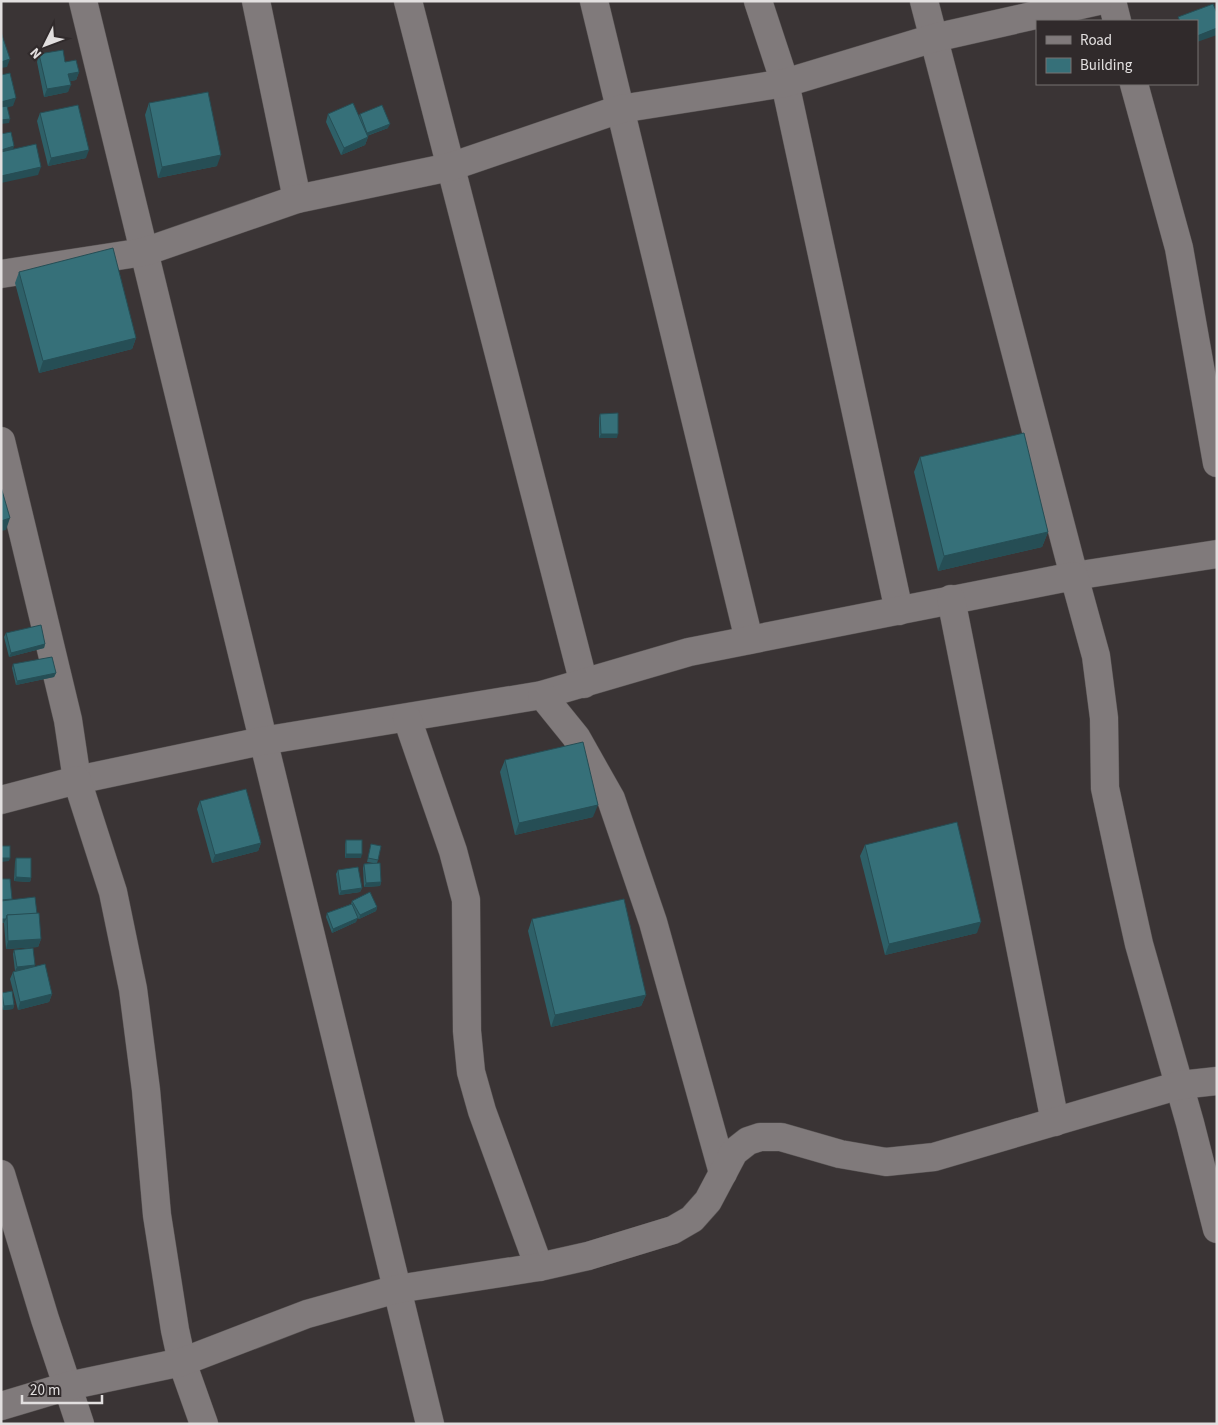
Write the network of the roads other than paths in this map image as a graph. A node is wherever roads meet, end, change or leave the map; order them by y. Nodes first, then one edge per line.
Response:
1 (83, 1) edge
2 (256, 1) edge
3 (408, 1) edge
4 (594, 1) edge
5 (758, 1) edge
6 (924, 1) edge
7 (1098, 1) edge
8 (1112, 1) edge
9 (1117, 20) edge
10 (934, 38) junction
11 (785, 83) junction
12 (1134, 85) edge
13 (620, 109) junction
14 (450, 167) junction
15 (297, 200) junction
16 (144, 252) junction
17 (1, 274) edge
18 (1, 441) edge
19 (1217, 463) edge
20 (1217, 554) edge
21 (1074, 576) junction
22 (951, 599) junction
23 (899, 611) junction
24 (749, 640) junction
25 (584, 684) junction
26 (542, 695) junction
27 (407, 718) junction
28 (262, 741) junction
29 (77, 780) junction
30 (1, 800) edge
31 (1217, 1081) edge
32 (1180, 1085) junction
33 (1055, 1122) junction
34 (1, 1174) edge
35 (723, 1174) junction
36 (1217, 1229) edge
37 (539, 1267) junction
38 (397, 1289) junction
39 (182, 1362) junction
40 (68, 1386) junction
41 (1, 1406) edge
42 (80, 1424) edge
43 (204, 1424) edge
44 (430, 1424) edge

1 - 16 street
2 - 15 street
3 - 14 street
4 - 13 street
5 - 11 street
6 - 10 street
7 - 10 street
8 - 9 street
10 - 11 street
10 - 21 street
11 - 13 street
11 - 23 street
12 - 19 street
13 - 14 street
13 - 24 street
14 - 15 street
14 - 25 street
15 - 16 street
16 - 17 street
16 - 28 street
18 - 29 street
20 - 21 street
21 - 22 street
21 - 32 street
22 - 23 street
22 - 33 street
23 - 24 street
24 - 25 street
25 - 26 street
26 - 27 street
26 - 35 street
27 - 28 street
27 - 37 street
28 - 29 street
28 - 38 street
29 - 30 street
29 - 39 street
31 - 32 street
32 - 33 street
32 - 36 street
33 - 35 street
34 - 40 street
35 - 37 street
37 - 38 street
38 - 39 street
38 - 44 street
39 - 40 street
39 - 43 street
40 - 41 street
40 - 42 street

